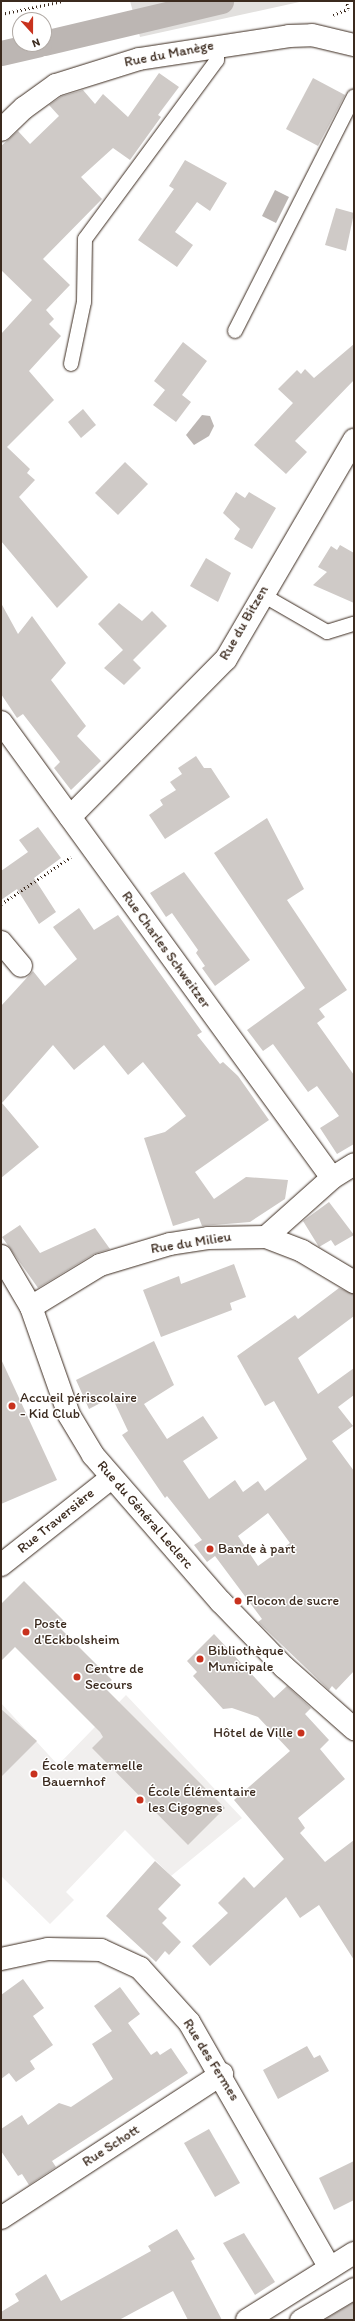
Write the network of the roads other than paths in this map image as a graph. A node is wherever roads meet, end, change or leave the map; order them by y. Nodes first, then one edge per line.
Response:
1 (217, 44) junction
2 (354, 45) edge
3 (354, 96) edge
4 (1, 130) edge
5 (235, 331) dead end
6 (71, 364) dead end
7 (354, 440) edge
8 (261, 594) junction
9 (354, 624) edge
10 (1, 722) edge
11 (70, 817) junction
12 (1, 942) edge
13 (22, 966) dead end
14 (354, 1164) edge
15 (332, 1178) junction
16 (266, 1237) junction
17 (1, 1256) edge
18 (354, 1282) edge
19 (31, 1307) junction
20 (111, 1478) junction
21 (1, 1565) edge
22 (354, 1729) edge
23 (1, 1959) edge
24 (222, 2074) junction
25 (1, 2218) edge
26 (352, 2258) edge
27 (329, 2266) junction
28 (354, 2288) edge
29 (247, 2320) edge
30 (300, 2320) edge

1 - 2 street, Rue du Manège
1 - 4 street, Rue du Manège
1 - 6 lane
3 - 5 lane
7 - 8 street, Rue du Bitzen
8 - 9 lane
8 - 11 street, Rue du Bitzen
10 - 11 street, Rue Charles Schweitzer
11 - 15 street, Rue Charles Schweitzer
12 - 13 street
14 - 15 street
15 - 16 street
16 - 18 street, Rue du Milieu
16 - 19 street, Rue du Milieu
17 - 19 street, Rue du Général Leclerc
19 - 20 street, Rue du Général Leclerc
20 - 21 street, Rue Traversière
20 - 22 street, Rue du Général Leclerc
23 - 24 street, Rue des Fermes
24 - 25 street, Rue Schott
24 - 27 street, Rue des Fermes
26 - 27 street
27 - 29 street
28 - 30 street

